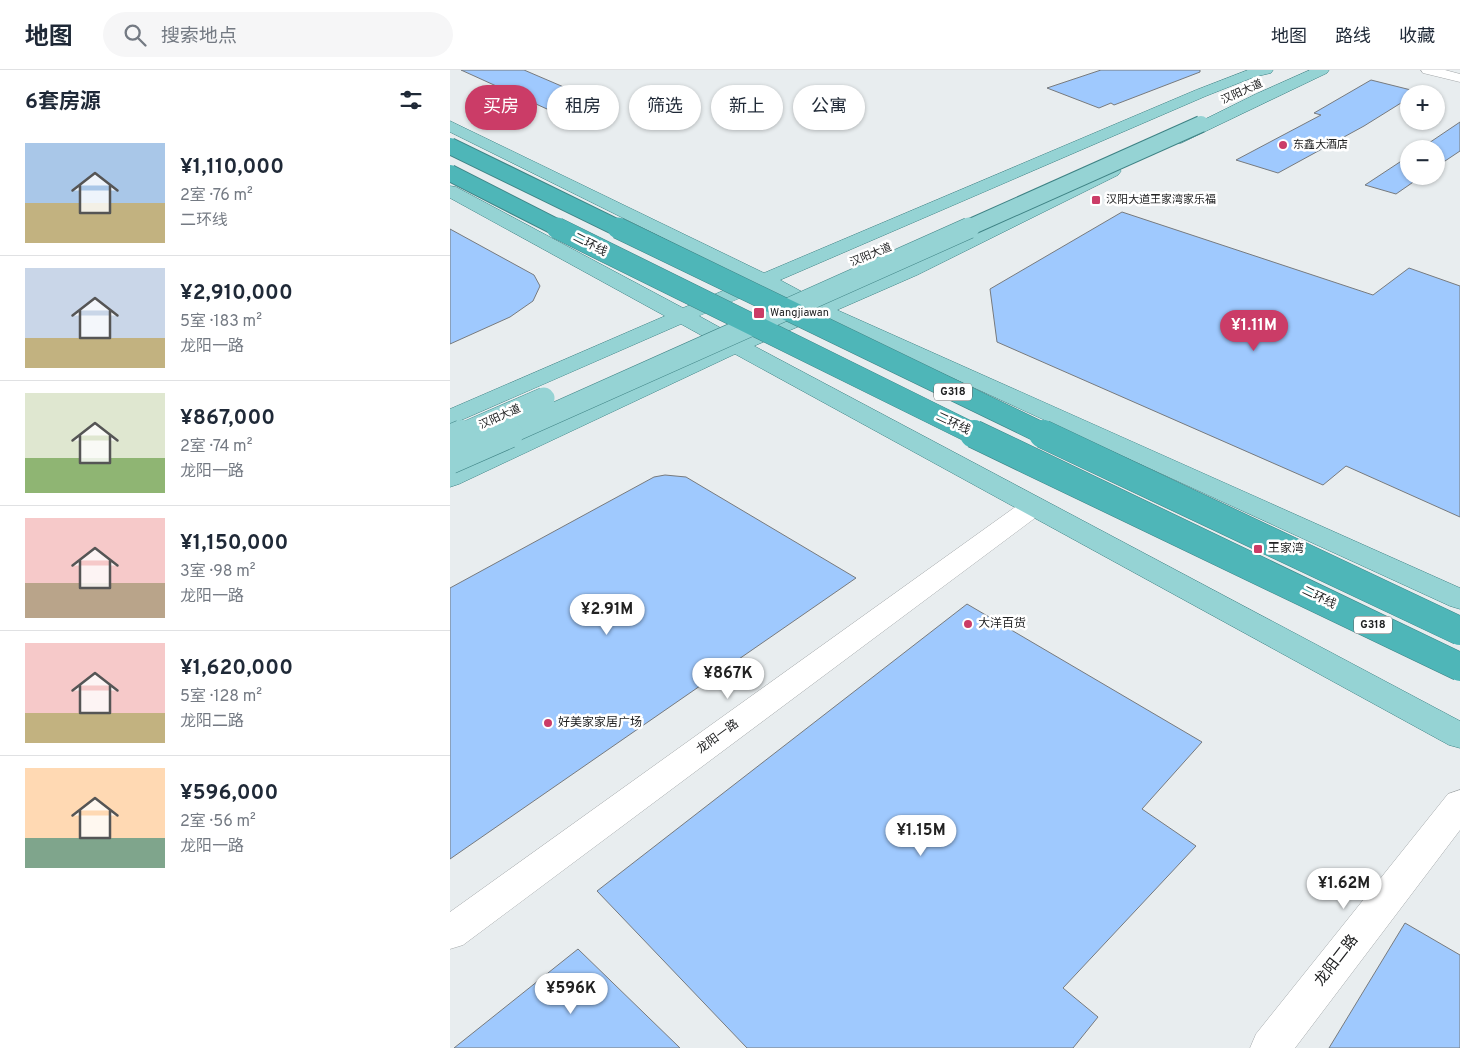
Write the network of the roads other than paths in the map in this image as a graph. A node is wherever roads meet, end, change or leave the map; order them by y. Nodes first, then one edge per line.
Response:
1 (1266, 70) edge
2 (1291, 70) edge
3 (1322, 70) edge
4 (1428, 70) edge
5 (1450, 70) edge
6 (1460, 72) edge
7 (1460, 78) edge
8 (1277, 90) junction
9 (1220, 102) dead end
10 (1196, 117) junction
11 (450, 126) edge
12 (450, 146) edge
13 (450, 173) edge
14 (450, 191) edge
15 (764, 280) junction
16 (819, 309) junction
17 (683, 316) junction
18 (737, 345) junction
19 (450, 418) edge
20 (450, 439) edge
21 (450, 460) edge
22 (450, 480) edge
23 (1034, 506) junction
24 (1460, 599) edge
25 (1460, 631) edge
26 (1460, 667) edge
27 (1460, 736) edge
28 (1460, 804) edge
29 (450, 933) edge
30 (1270, 1048) edge

1 - 15 main road
2 - 9 main road, 汉阳大道
3 - 8 main road, 汉阳大道
4 - 7 street
5 - 6 street
8 - 10 main road, 汉阳大道
8 - 16 main road, 汉阳大道
10 - 20 main road, 汉阳大道, bridge
10 - 21 main road, 汉阳大道, bridge
11 - 15 main road
12 - 25 highway, G318, bridge
13 - 26 highway, 二环线 / G318, bridge
14 - 17 main road
15 - 16 main road
15 - 17 main road
16 - 18 main road, 汉阳大道
16 - 24 main road
17 - 18 main road
17 - 19 main road
18 - 22 main road, 汉阳大道
18 - 23 main road
23 - 27 main road
23 - 29 street, 龙阳一路
28 - 30 street, 龙阳二路

